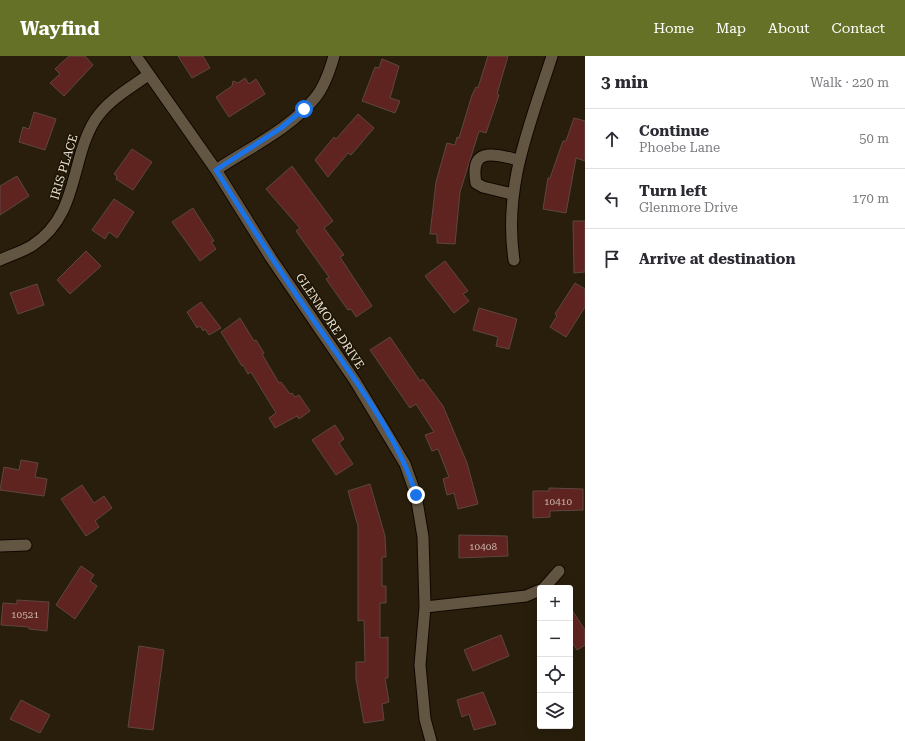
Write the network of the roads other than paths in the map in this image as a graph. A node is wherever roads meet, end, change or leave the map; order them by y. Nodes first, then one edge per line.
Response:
1 (136, 56) edge
2 (334, 56) edge
3 (552, 56) edge
4 (148, 75) junction
5 (519, 160) junction
6 (216, 170) junction
7 (512, 194) junction
8 (0, 260) edge
9 (514, 260) dead end
10 (0, 546) edge
11 (26, 546) dead end
12 (559, 571) dead end
13 (547, 585) edge
14 (537, 591) edge
15 (425, 607) junction
16 (431, 741) edge

1 - 4 street, GLENMORE DRIVE
2 - 6 street
3 - 5 street
4 - 6 street, GLENMORE DRIVE
4 - 8 street, IRIS PLACE
5 - 7 street
5 - 7 street
6 - 15 street, GLENMORE DRIVE
7 - 9 street
10 - 11 street
12 - 13 street
14 - 15 street
15 - 16 street, GLENMORE DRIVE

